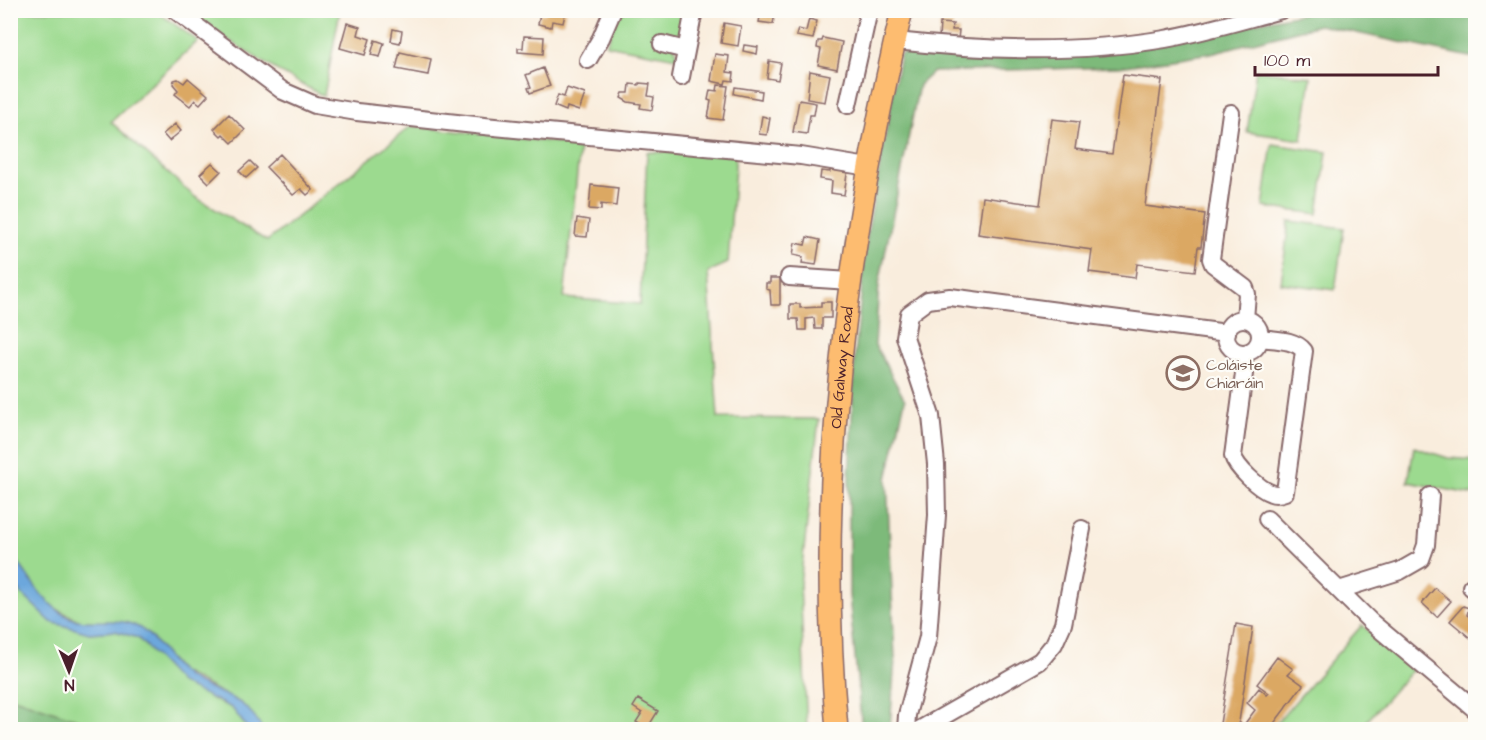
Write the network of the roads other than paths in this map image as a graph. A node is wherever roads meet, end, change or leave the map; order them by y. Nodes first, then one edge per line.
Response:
1 (175, 10) edge
2 (612, 10) edge
3 (694, 10) edge
4 (868, 10) edge
5 (902, 10) edge
6 (1275, 11) edge
7 (896, 41) junction
8 (662, 44) dead end
9 (686, 50) junction
10 (588, 60) dead end
11 (681, 77) dead end
12 (848, 105) dead end
13 (1231, 113) dead end
14 (868, 167) junction
15 (789, 277) dead end
16 (850, 281) junction
17 (1245, 319) junction
18 (1227, 333) junction
19 (1260, 338) junction
20 (1244, 352) junction
21 (1430, 496) dead end
22 (1267, 519) dead end
23 (1082, 529) dead end
24 (1339, 590) junction
25 (1476, 710) edge
26 (837, 729) edge
27 (906, 729) edge
28 (919, 729) edge

1 - 14 street
2 - 10 street
3 - 9 street
4 - 12 street
5 - 7 main road, Old Galway Road
6 - 7 street
7 - 14 main road, Old Galway Road
8 - 9 street
9 - 11 street
13 - 17 street
14 - 16 main road, Old Galway Road
15 - 16 street
16 - 26 main road, Old Galway Road
17 - 18 street
17 - 19 street
18 - 20 street
18 - 27 street
19 - 20 street
19 - 20 street
21 - 24 street
22 - 24 street
23 - 28 street
24 - 25 street

